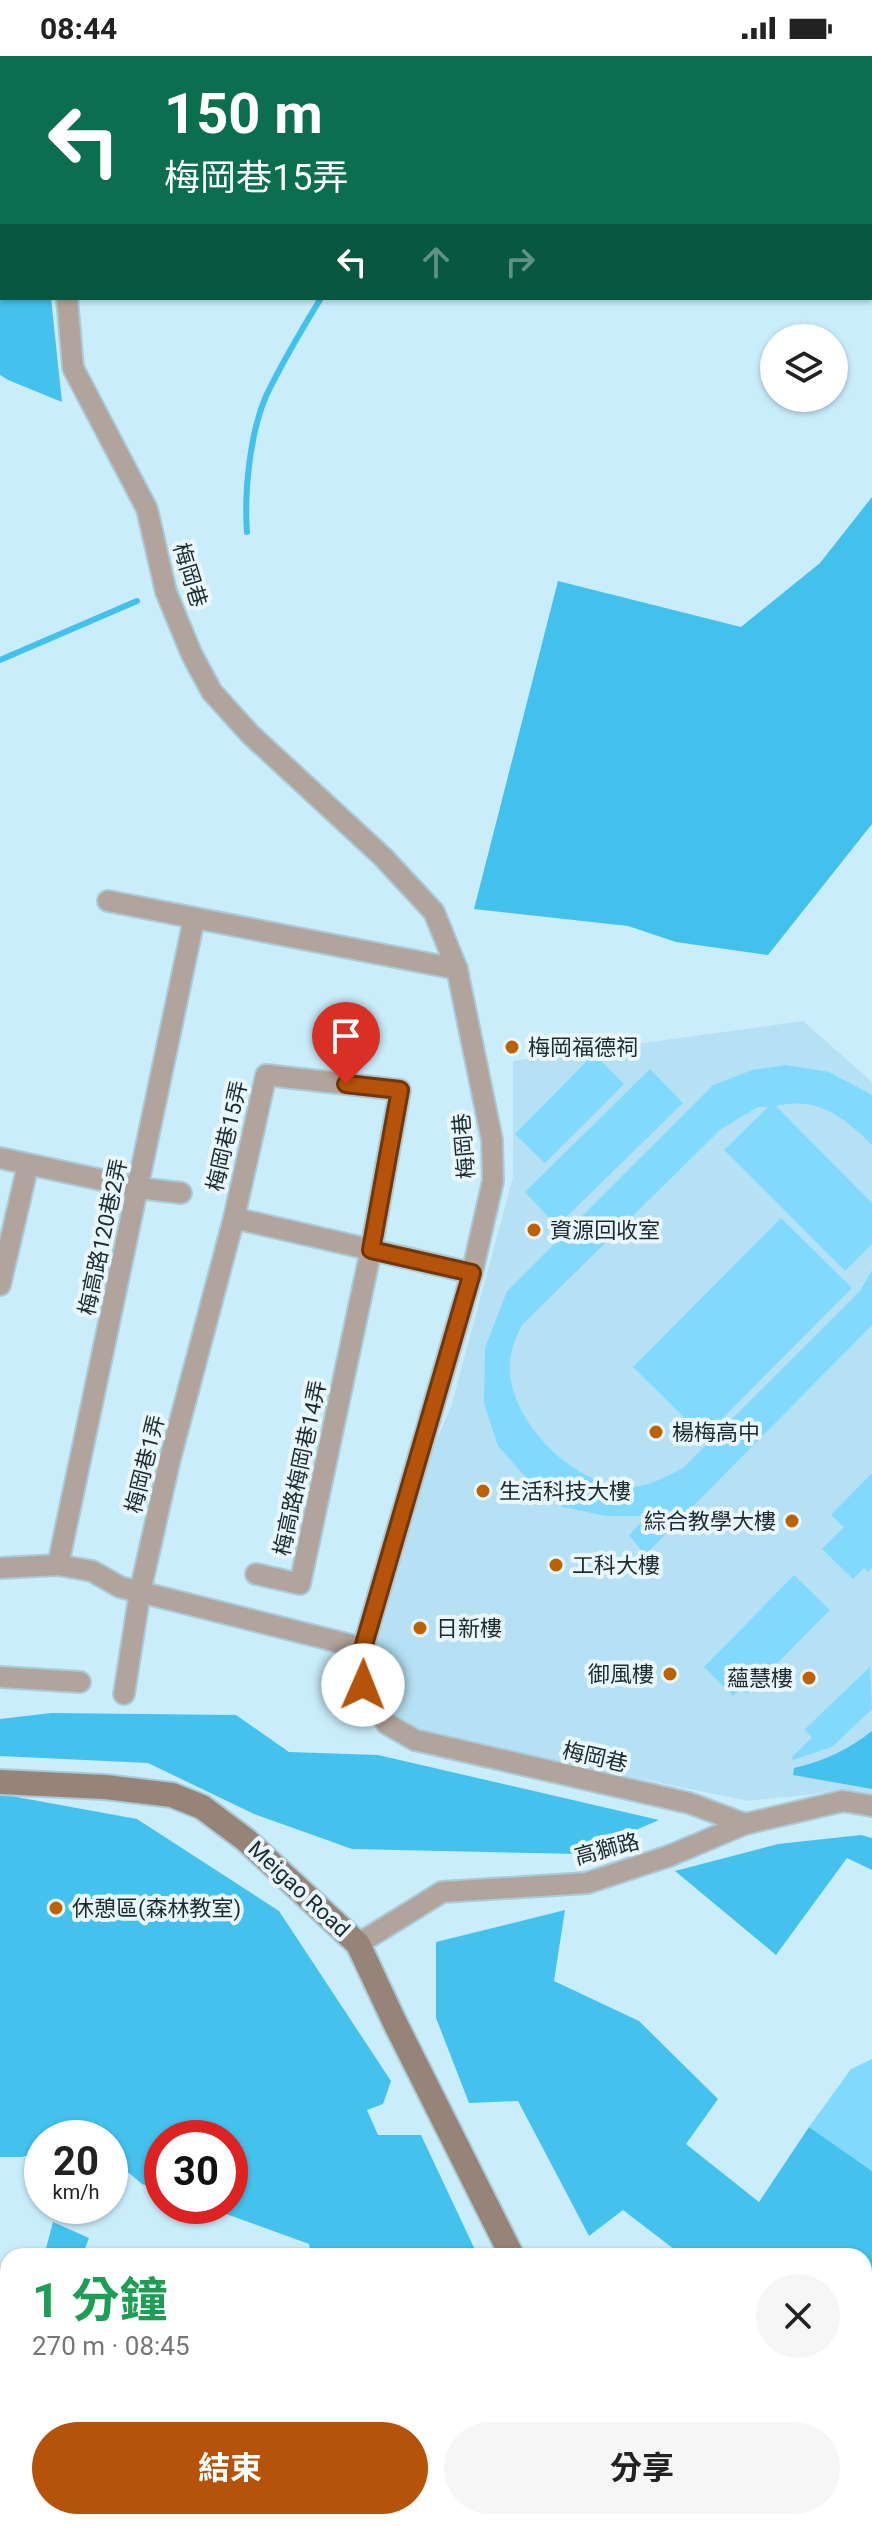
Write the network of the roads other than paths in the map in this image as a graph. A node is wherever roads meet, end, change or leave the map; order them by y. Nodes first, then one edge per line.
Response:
1 (67, 300) edge
2 (108, 901) dead end
3 (194, 919) junction
4 (457, 969) junction
5 (0, 1158) edge
6 (28, 1165) junction
7 (139, 1188) junction
8 (181, 1193) dead end
9 (234, 1218) junction
10 (371, 1250) junction
11 (472, 1273) junction
12 (0, 1285) edge
13 (199, 1348) joint
14 (346, 1366) joint
15 (58, 1565) junction
16 (0, 1568) edge
17 (256, 1574) dead end
18 (140, 1592) junction
19 (363, 1648) junction
20 (0, 1677) edge
21 (80, 1682) dead end
22 (124, 1694) dead end
23 (0, 1782) edge
24 (872, 1806) edge
25 (745, 1824) junction
26 (358, 1944) junction
27 (508, 2248) edge

1 - 4 street, 梅岡巷
2 - 3 street
3 - 4 street
3 - 7 street, 梅高路120巷2弄
4 - 11 street, 梅岡巷
5 - 6 street
6 - 7 street
6 - 12 street
7 - 8 street
7 - 15 street, 梅高路120巷2弄
9 - 10 street, 梅岡巷15弄
9 - 10 street, 梅岡巷15弄
9 - 13 street, 梅岡巷15弄
10 - 11 street, 梅岡巷15弄
10 - 14 street, 梅岡巷15弄
11 - 19 street, 梅岡巷
13 - 18 street, 梅岡巷1弄
14 - 17 street, 梅高路梅岡巷14弄
15 - 16 street
15 - 18 street
18 - 19 street
18 - 22 street, 梅岡巷1弄
19 - 25 street, 梅岡巷
20 - 21 street
23 - 26 street, Meigao Road
24 - 25 street, 高獅路
25 - 26 street, 高獅路
26 - 27 street, Meigao Road

